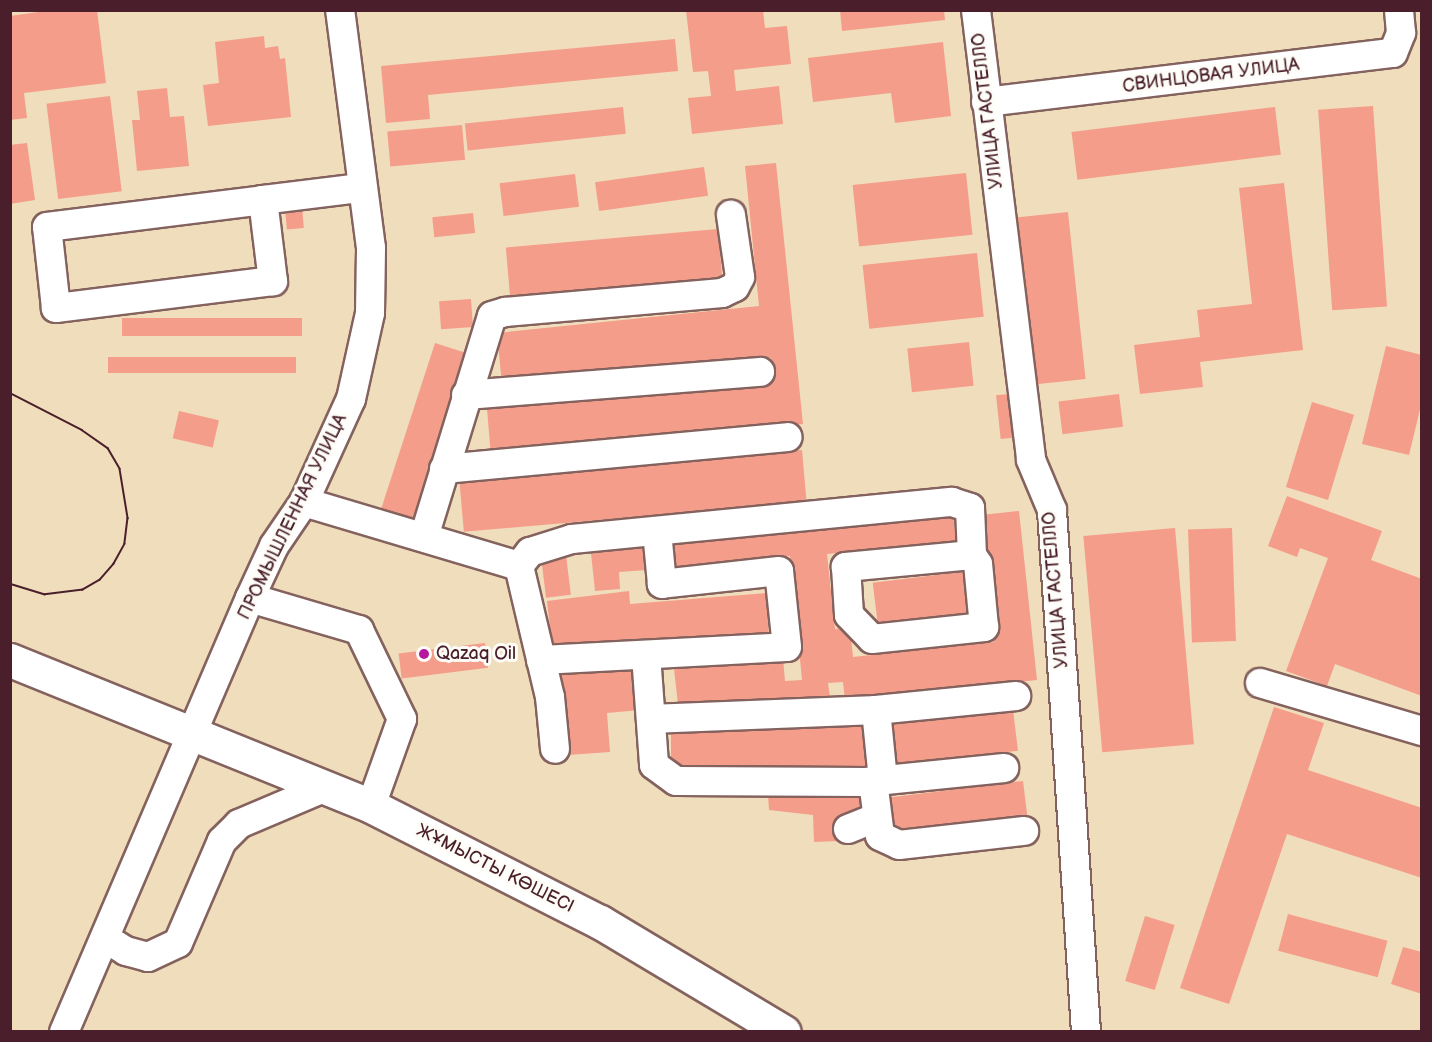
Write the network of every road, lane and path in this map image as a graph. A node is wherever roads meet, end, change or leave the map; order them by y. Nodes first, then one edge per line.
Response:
1 (340, 10) edge
2 (976, 10) edge
3 (1399, 10) edge
4 (986, 102) junction
5 (361, 188) junction
6 (263, 200) junction
7 (731, 215) dead end
8 (760, 372) dead end
9 (466, 395) junction
10 (788, 437) dead end
11 (444, 469) junction
12 (304, 502) junction
13 (657, 531) junction
14 (424, 537) junction
15 (972, 555) junction
16 (519, 566) junction
17 (250, 598) junction
18 (646, 655) junction
19 (10, 660) edge
20 (541, 660) junction
21 (1260, 683) dead end
22 (1016, 696) dead end
23 (876, 710) junction
24 (651, 719) junction
25 (194, 731) junction
26 (1422, 731) edge
27 (555, 749) dead end
28 (1004, 768) dead end
29 (878, 781) junction
30 (326, 787) junction
31 (370, 806) junction
32 (877, 817) junction
33 (848, 829) dead end
34 (1024, 831) dead end
35 (105, 938) junction
36 (64, 1032) edge
37 (784, 1032) edge
38 (1086, 1032) edge

1 - 5 street, ПРОМЫШЛЕННАЯ УЛИЦА
2 - 4 street, УЛИЦА ГАСТЕЛЛО
3 - 4 street, СВИНЦОВАЯ УЛИЦА
4 - 38 street, УЛИЦА ГАСТЕЛЛО
5 - 6 street
5 - 12 street, ПРОМЫШЛЕННАЯ УЛИЦА
6 - 6 street
7 - 9 street
8 - 9 street
9 - 11 street
10 - 11 street
11 - 14 street
12 - 14 street
12 - 17 street, ПРОМЫШЛЕННАЯ УЛИЦА
13 - 15 street
13 - 16 street
13 - 18 street
14 - 16 street
15 - 15 street
16 - 20 street
17 - 25 street, ПРОМЫШЛЕННАЯ УЛИЦА
17 - 31 street
18 - 20 street
18 - 24 street
19 - 25 main road, ЖҰМЫСТЫ КӨШЕСІ
20 - 27 street
21 - 26 street
22 - 23 street
23 - 24 street
23 - 29 street
24 - 29 street
25 - 30 main road, ЖҰМЫСТЫ КӨШЕСІ
25 - 35 street, ПРОМЫШЛЕННАЯ УЛИЦА
28 - 29 street
29 - 32 street
30 - 31 main road, ЖҰМЫСТЫ КӨШЕСІ
30 - 35 street
31 - 37 main road, ЖҰМЫСТЫ КӨШЕСІ
32 - 33 street
32 - 34 street
35 - 36 street, ПРОМЫШЛЕННАЯ УЛИЦА

